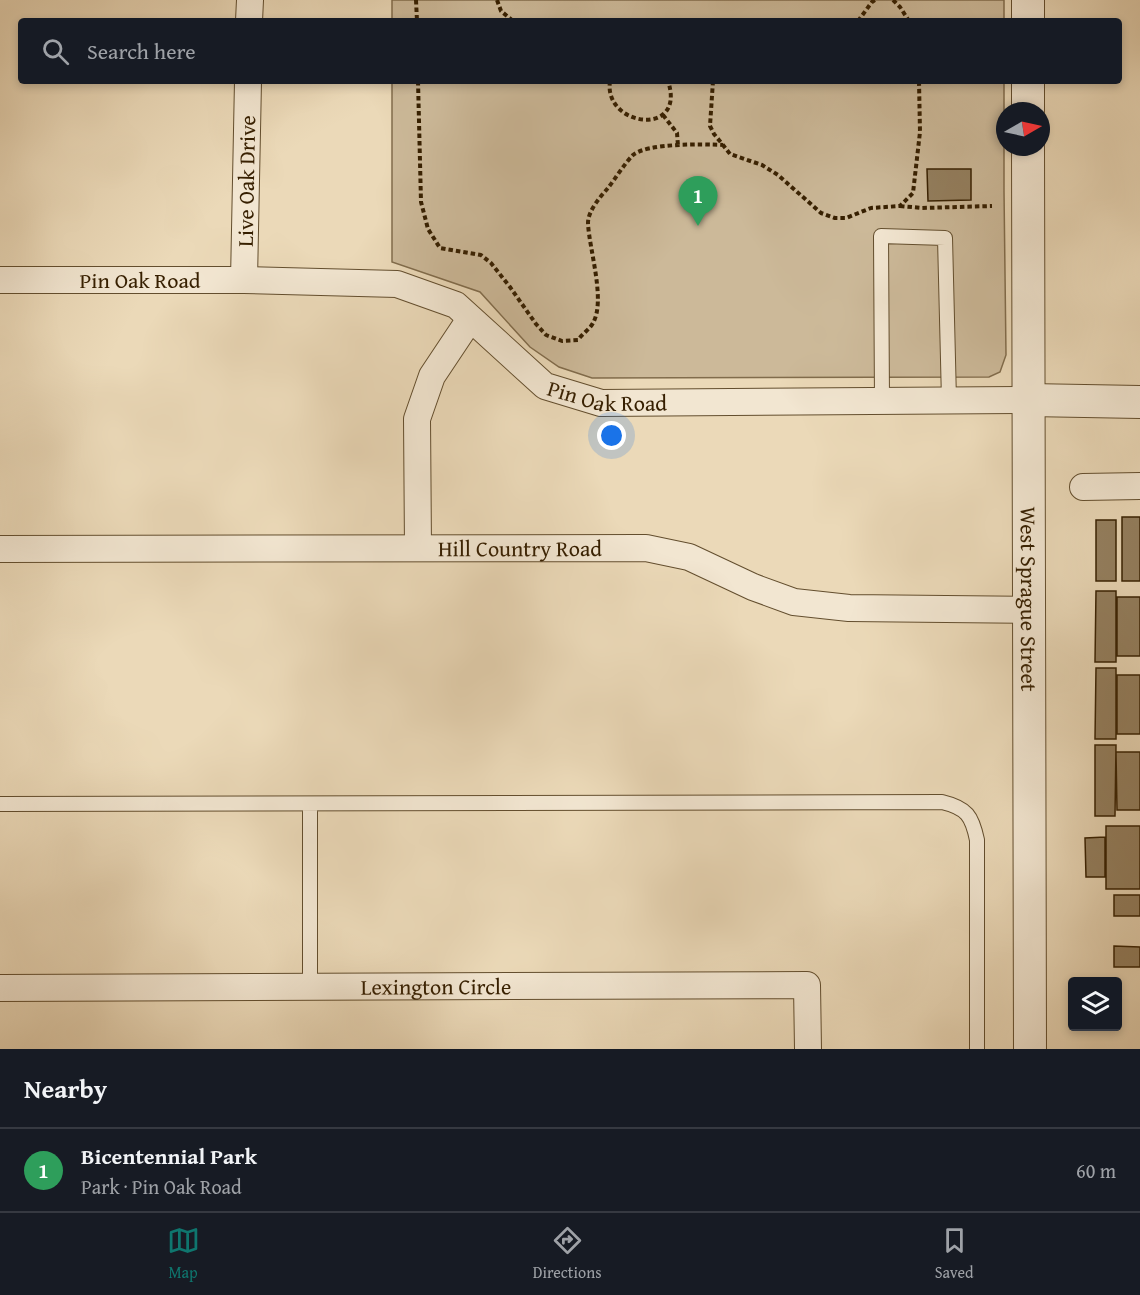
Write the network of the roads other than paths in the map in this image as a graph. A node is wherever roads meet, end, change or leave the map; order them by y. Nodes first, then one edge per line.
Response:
1 (250, 0) edge
2 (1028, 0) edge
3 (249, 18) edge
4 (1028, 18) edge
5 (248, 84) edge
6 (1028, 84) edge
7 (1028, 102) edge
8 (1028, 156) edge
9 (0, 280) edge
10 (244, 280) junction
11 (470, 319) junction
12 (949, 400) junction
13 (1029, 400) junction
14 (882, 401) junction
15 (1140, 402) edge
16 (1140, 486) edge
17 (1083, 487) dead end
18 (418, 548) junction
19 (0, 549) edge
20 (1030, 610) junction
21 (0, 804) edge
22 (310, 804) junction
23 (310, 987) junction
24 (0, 988) edge
25 (808, 1049) edge
26 (977, 1049) edge
27 (1030, 1049) edge

1 - 3 street
2 - 4 street
5 - 10 street, Live Oak Drive
6 - 7 street
8 - 13 street, West Sprague Street
9 - 10 street, Pin Oak Road
10 - 11 street, Pin Oak Road
11 - 14 street, Pin Oak Road
11 - 18 street
12 - 13 street, Pin Oak Road
12 - 14 street, Pin Oak Road
12 - 14 lane
13 - 15 street, Pin Oak Road
13 - 20 street, West Sprague Street
16 - 17 street
18 - 19 street, Hill Country Road
18 - 20 street, Hill Country Road
20 - 27 street, West Sprague Street
21 - 22 lane
22 - 23 lane
22 - 26 lane
23 - 24 street, Lexington Circle
23 - 25 street, Lexington Circle

